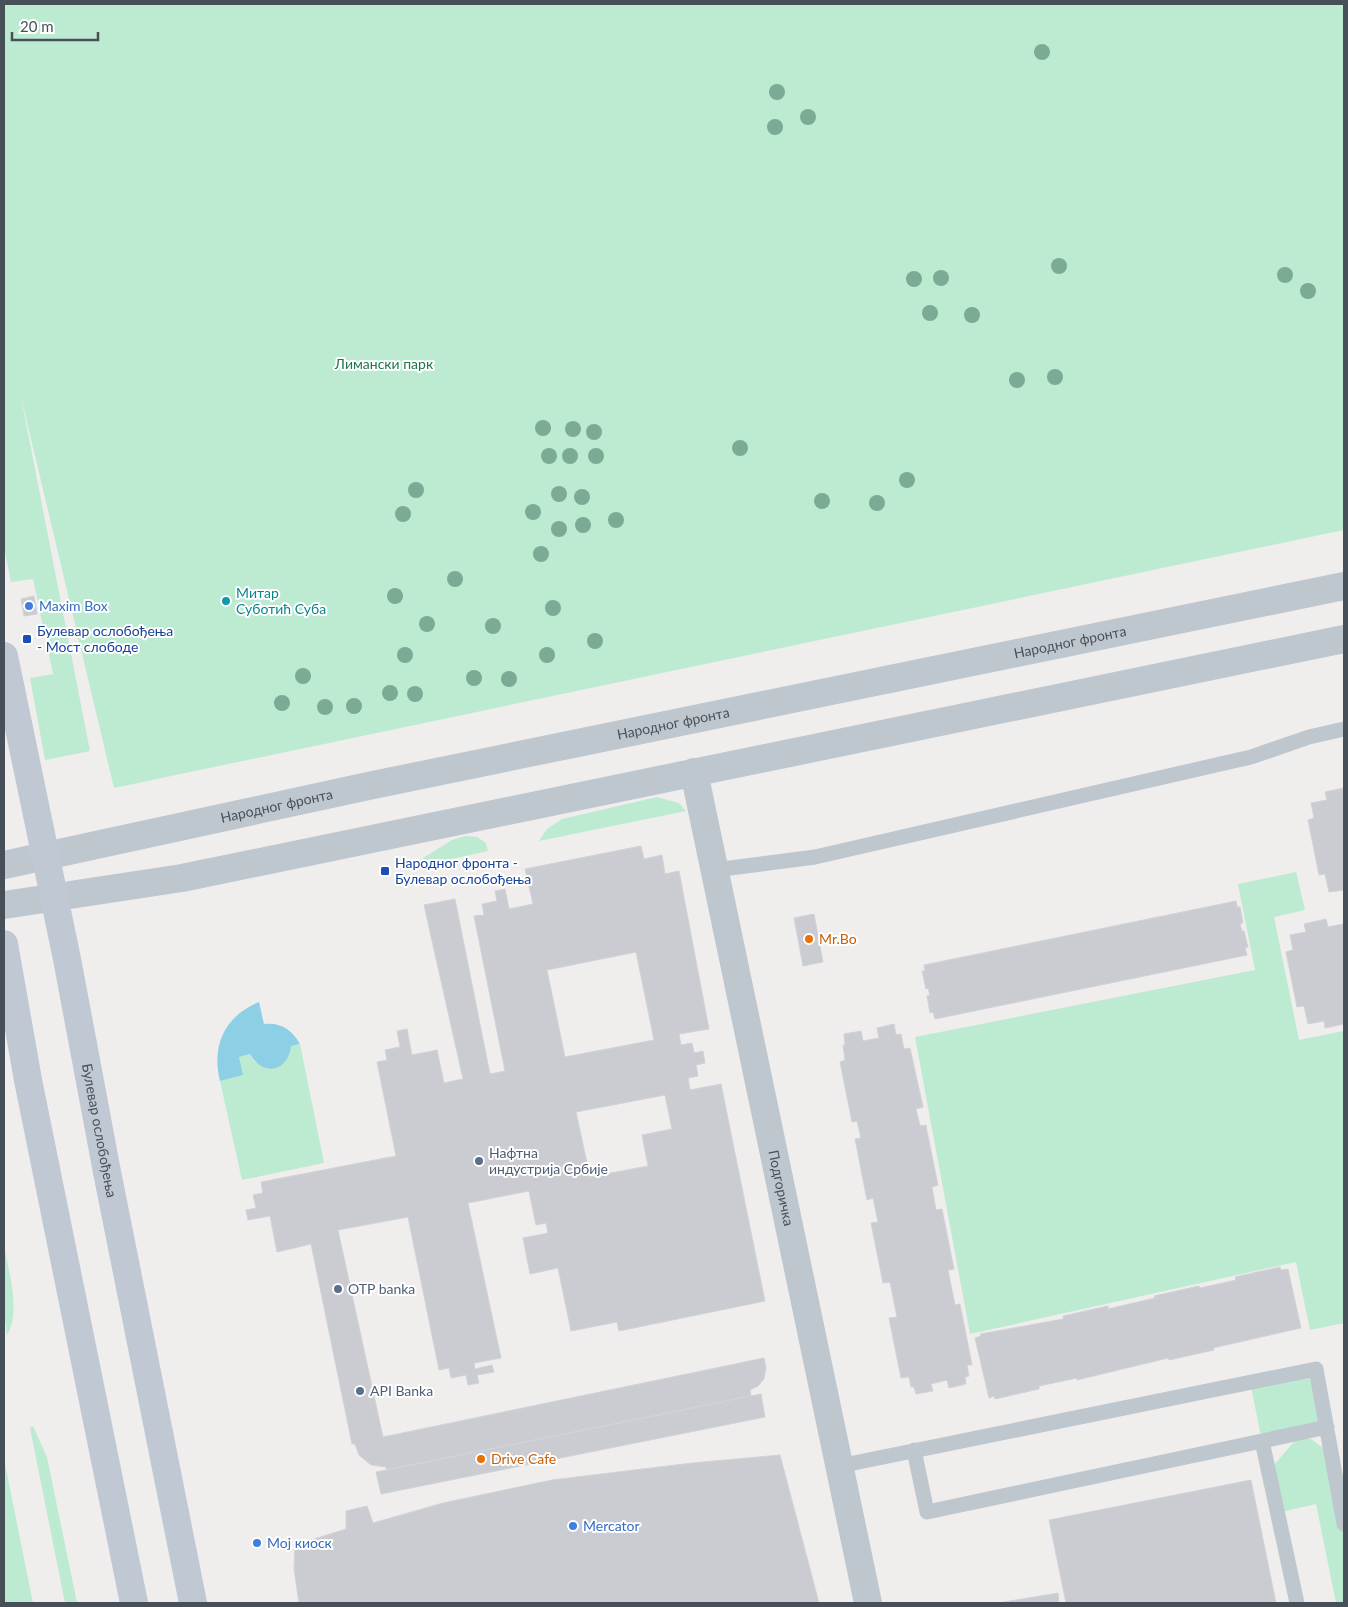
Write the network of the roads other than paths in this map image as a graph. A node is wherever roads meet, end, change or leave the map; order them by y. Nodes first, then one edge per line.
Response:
1 (1344, 586) edge
2 (1344, 639) edge
3 (4, 656) edge
4 (1344, 729) edge
5 (694, 772) junction
6 (46, 857) junction
7 (4, 865) edge
8 (715, 870) junction
9 (54, 898) junction
10 (4, 905) edge
11 (4, 944) edge
12 (1326, 1427) junction
13 (1262, 1441) junction
14 (914, 1450) junction
15 (839, 1466) junction
16 (1344, 1524) edge
17 (134, 1603) edge
18 (193, 1603) edge
19 (868, 1603) edge
20 (1297, 1603) edge

1 - 6 street, Народног фронта
2 - 5 street
3 - 6 main road, Булевар ослобођења
4 - 8 lane
5 - 8 street, Подгоричка
5 - 9 street
6 - 7 street, Народног фронта
6 - 9 main road, Булевар ослобођења
8 - 15 street, Подгоричка
9 - 10 street
9 - 18 main road, Булевар ослобођења
11 - 17 main road
12 - 13 lane
12 - 14 lane
12 - 16 lane
13 - 14 lane
13 - 20 lane
14 - 15 lane
15 - 19 street, Подгоричка

